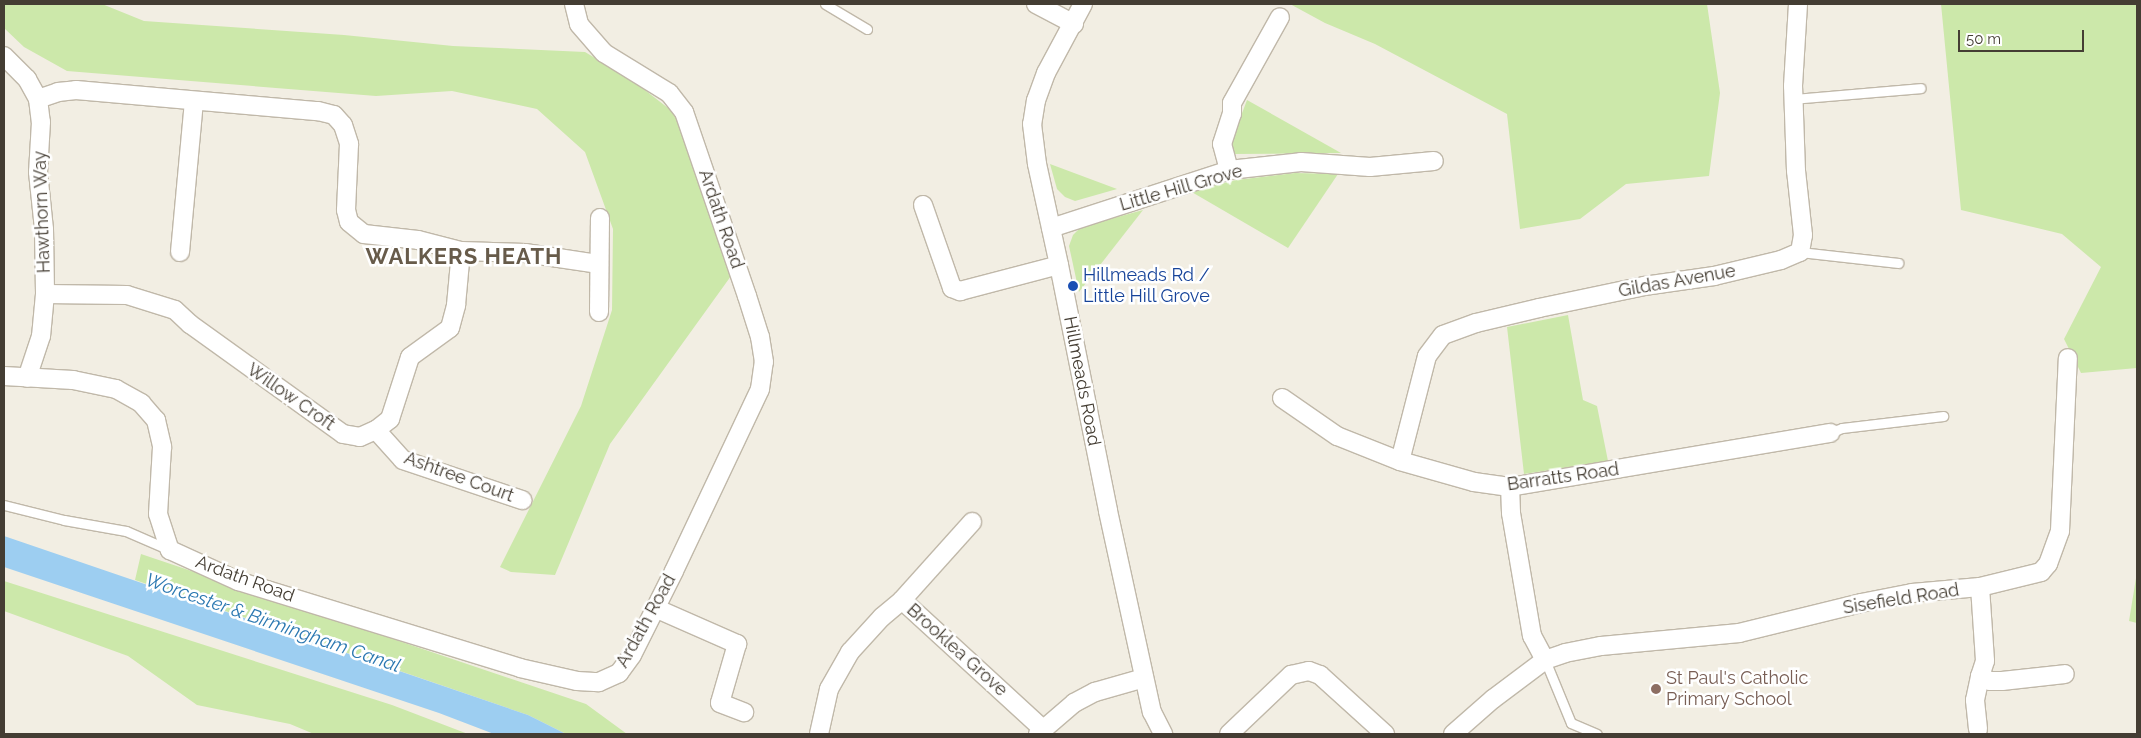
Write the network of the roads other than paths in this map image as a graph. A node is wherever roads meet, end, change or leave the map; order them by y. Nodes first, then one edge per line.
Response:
1 (574, 4) edge
2 (824, 4) edge
3 (1036, 4) edge
4 (1084, 4) edge
5 (1798, 4) edge
6 (1280, 17) dead end
7 (1074, 24) junction
8 (867, 29) dead end
9 (4, 56) edge
10 (1921, 88) dead end
11 (1793, 98) junction
12 (38, 99) junction
13 (194, 102) junction
14 (1434, 160) dead end
15 (1229, 170) junction
16 (923, 205) dead end
17 (600, 218) dead end
18 (1051, 228) junction
19 (462, 251) junction
20 (180, 252) dead end
21 (1800, 252) junction
22 (1898, 263) dead end
23 (599, 264) junction
24 (1060, 265) junction
25 (45, 294) junction
26 (599, 312) dead end
27 (2068, 358) dead end
28 (4, 376) edge
29 (27, 378) junction
30 (1282, 398) dead end
31 (1944, 416) dead end
32 (376, 430) junction
33 (1830, 433) joint
34 (1400, 461) junction
35 (1510, 487) junction
36 (522, 500) dead end
37 (4, 505) edge
38 (972, 522) dead end
39 (170, 550) junction
40 (1980, 587) junction
41 (902, 600) junction
42 (655, 608) junction
43 (1545, 660) junction
44 (2065, 674) dead end
45 (1980, 676) junction
46 (1144, 678) junction
47 (744, 712) dead end
48 (1978, 729) dead end
49 (1040, 732) edge
50 (819, 734) edge
51 (1163, 734) edge
52 (1229, 734) edge
53 (1385, 734) edge
54 (1453, 734) edge
55 (1597, 734) edge

1 - 42 street, Ardath Road
2 - 8 lane
3 - 7 street
4 - 7 street, Hillmeads Road
5 - 11 street
6 - 15 street
7 - 18 street, Hillmeads Road
9 - 12 street, Hawthorn Way
10 - 11 lane
11 - 21 street
12 - 13 street
12 - 25 street, Hawthorn Way
13 - 19 street
13 - 20 street
14 - 15 street, Little Hill Grove
15 - 18 street, Little Hill Grove
16 - 24 street
17 - 23 street
18 - 24 street, Hillmeads Road
19 - 23 street
19 - 32 street
21 - 22 lane
21 - 34 street, Gildas Avenue
23 - 26 street
24 - 46 street, Hillmeads Road
25 - 29 street, Hawthorn Way
25 - 32 street, Willow Croft
27 - 40 street, Sisefield Road
28 - 29 street
29 - 39 street
30 - 34 street, Barratts Road
31 - 33 lane
32 - 36 street, Ashtree Court
33 - 35 street, Barratts Road
34 - 35 street, Barratts Road
35 - 43 street
37 - 39 lane
38 - 41 street
39 - 42 street, Ardath Road
40 - 43 street, Sisefield Road
40 - 45 street
41 - 49 street, Brooklea Grove
41 - 50 street, Brooklea Grove
42 - 47 street
43 - 54 street, Sisefield Road
43 - 55 lane
44 - 45 street
45 - 48 street
46 - 49 street
46 - 51 street, Hillmeads Road
52 - 53 street

